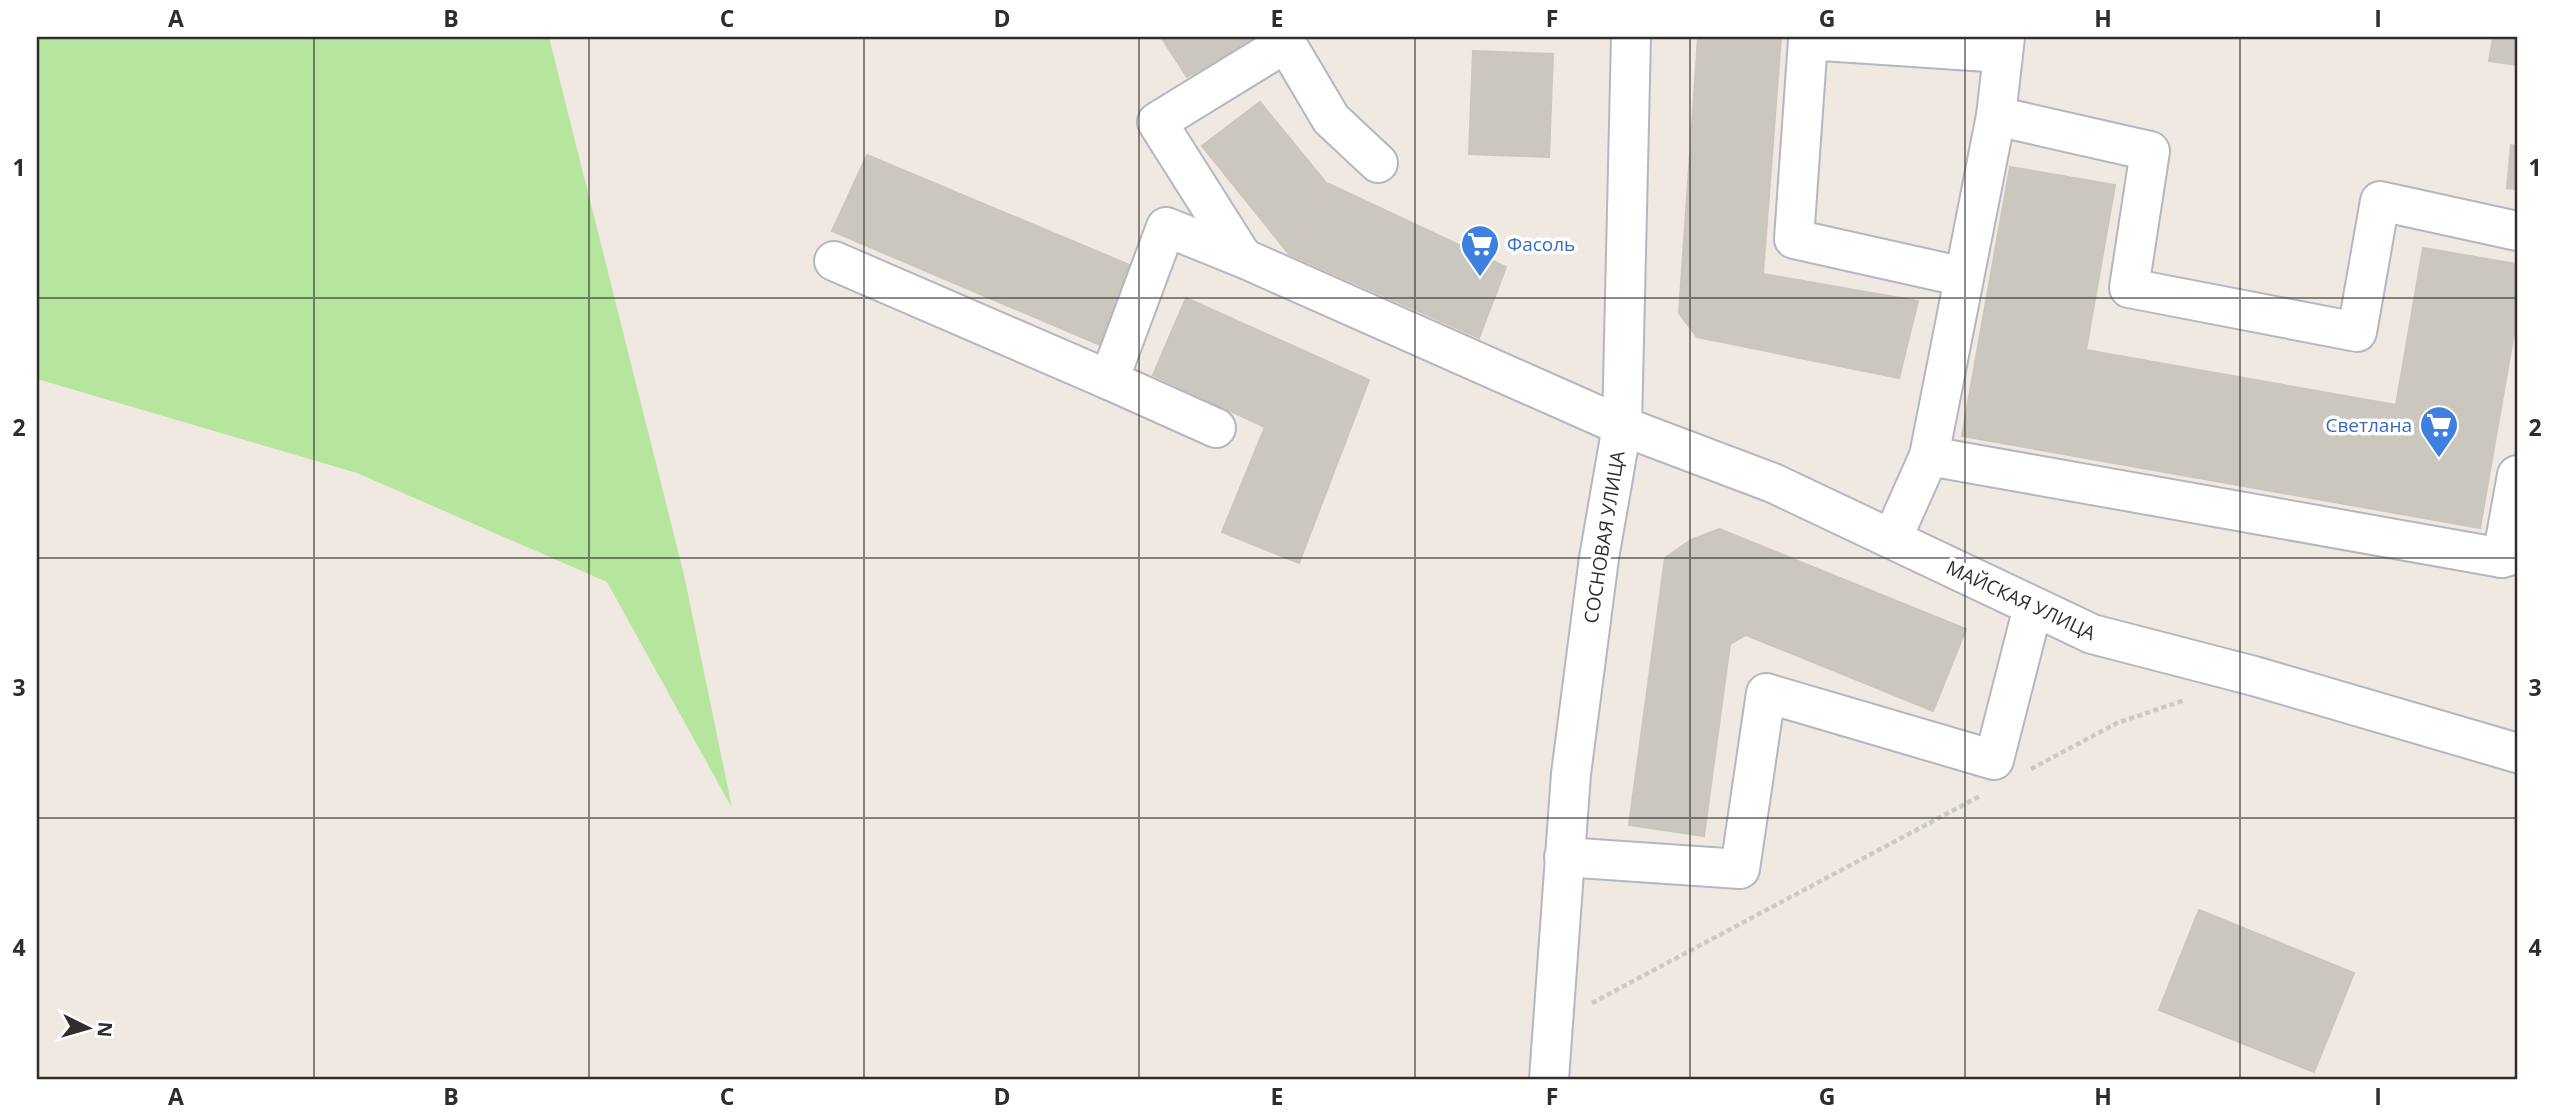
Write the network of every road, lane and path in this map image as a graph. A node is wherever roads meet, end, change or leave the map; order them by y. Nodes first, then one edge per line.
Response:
1 (1631, 37) edge
2 (1284, 40) edge
3 (2004, 45) edge
4 (1996, 116) junction
5 (1378, 163) dead end
6 (2517, 231) edge
7 (1243, 258) junction
8 (834, 261) dead end
9 (1964, 277) junction
10 (1109, 380) junction
11 (1622, 426) junction
12 (1216, 428) dead end
13 (1929, 456) junction
14 (2517, 475) edge
15 (1892, 539) junction
16 (2510, 556) edge
17 (2033, 607) junction
18 (2192, 697) dead end
19 (2517, 753) edge
20 (2019, 775) dead end
21 (1982, 794) dead end
22 (1564, 857) junction
23 (1550, 1036) junction
24 (1549, 1079) edge

1 - 11 street, СОСНОВАЯ УЛИЦА
2 - 5 street
2 - 7 street
3 - 4 street
3 - 9 street
4 - 6 street
4 - 9 street
7 - 10 street, МАЙСКАЯ УЛИЦА
7 - 11 street, МАЙСКАЯ УЛИЦА
8 - 10 street
9 - 13 street
10 - 12 street
11 - 15 street, МАЙСКАЯ УЛИЦА
11 - 22 street, СОСНОВАЯ УЛИЦА
13 - 15 street
13 - 16 street
14 - 16 street
15 - 17 street, МАЙСКАЯ УЛИЦА
17 - 19 street, МАЙСКАЯ УЛИЦА
17 - 22 street
18 - 20 path
21 - 23 path
22 - 23 street, СОСНОВАЯ УЛИЦА
23 - 24 street, СОСНОВАЯ УЛИЦА

